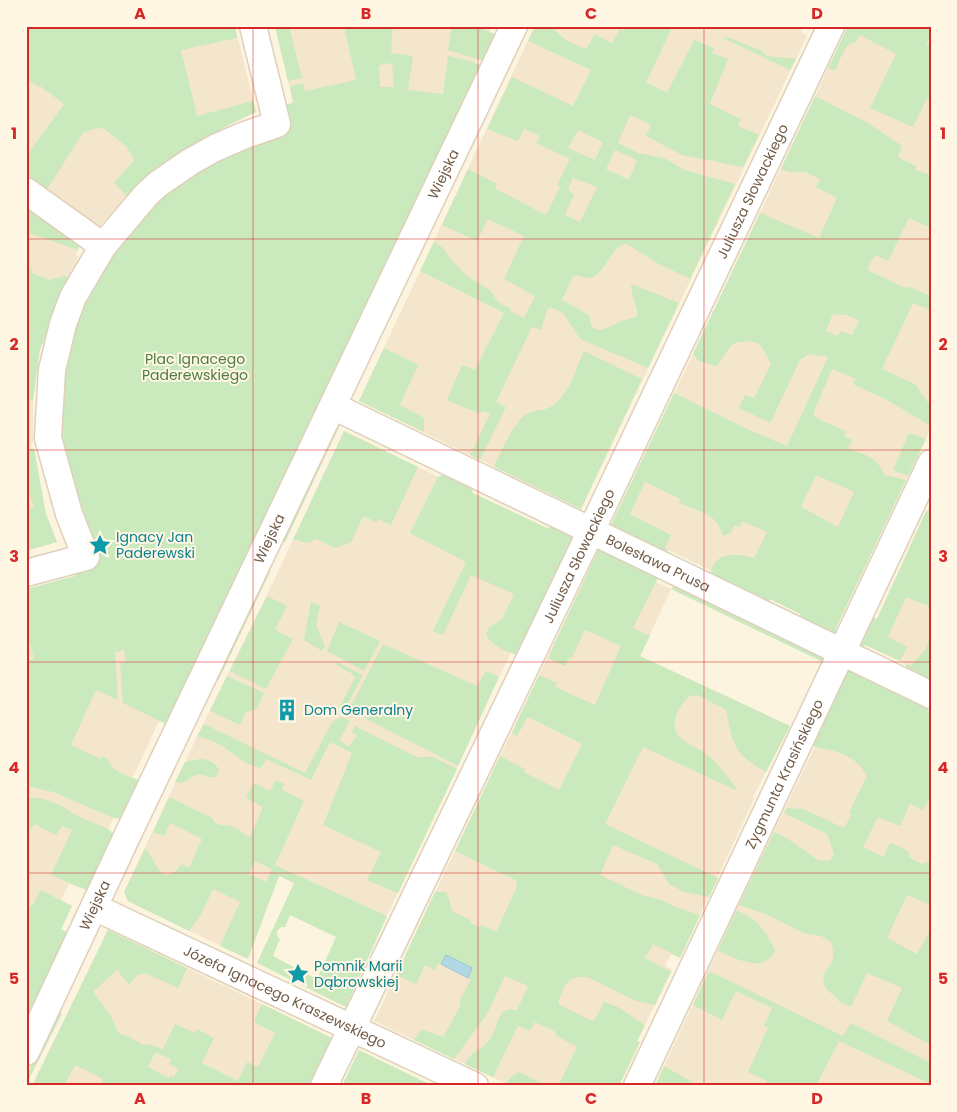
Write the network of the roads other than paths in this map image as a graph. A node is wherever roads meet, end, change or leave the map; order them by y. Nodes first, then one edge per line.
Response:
1 (253, 26) edge
2 (514, 26) edge
3 (831, 26) edge
4 (26, 191) edge
5 (104, 246) junction
6 (333, 406) junction
7 (931, 463) edge
8 (591, 531) junction
9 (26, 573) edge
10 (842, 652) junction
11 (931, 695) edge
12 (94, 908) junction
13 (352, 1028) junction
14 (26, 1052) edge
15 (324, 1086) edge
16 (476, 1086) edge
17 (637, 1086) edge

1 - 5 street
2 - 6 street, Wiejska
3 - 8 street, Juliusza Słowackiego
4 - 5 street
5 - 9 street
6 - 8 street, Bolesława Prusa
6 - 12 street, Wiejska
7 - 10 street, Zygmunta Krasińskiego
8 - 10 street, Bolesława Prusa
8 - 13 street, Juliusza Słowackiego
10 - 11 street, Bolesława Prusa
10 - 17 street, Zygmunta Krasińskiego
12 - 13 street, Józefa Ignacego Kraszewskiego
12 - 14 street, Wiejska
13 - 15 street, Juliusza Słowackiego
13 - 16 street, Józefa Ignacego Kraszewskiego

